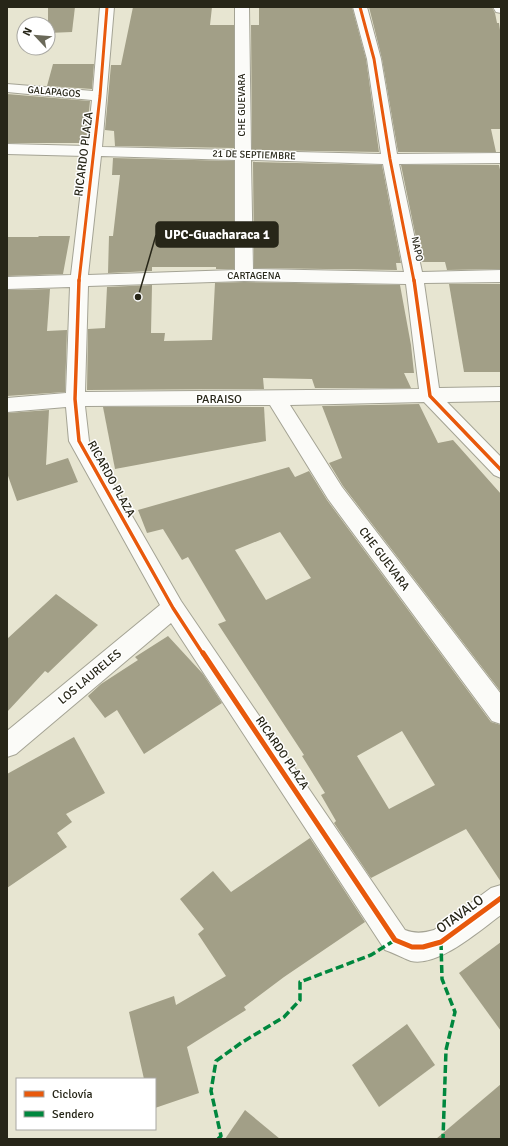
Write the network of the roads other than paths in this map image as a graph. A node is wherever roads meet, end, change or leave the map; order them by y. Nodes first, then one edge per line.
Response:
1 (107, 7) edge
2 (242, 7) edge
3 (360, 7) edge
4 (7, 88) edge
5 (100, 96) junction
6 (7, 149) edge
7 (94, 150) junction
8 (242, 154) junction
9 (501, 158) edge
10 (390, 159) junction
11 (244, 275) junction
12 (501, 276) edge
13 (414, 278) junction
14 (79, 280) junction
15 (7, 283) edge
16 (501, 394) edge
17 (430, 396) junction
18 (276, 398) junction
19 (75, 399) junction
20 (7, 405) edge
21 (501, 470) edge
22 (172, 608) junction
23 (501, 714) edge
24 (7, 746) edge
25 (363, 892) joint
26 (501, 898) edge

1 - 5 street, RICARDO PLAZA
2 - 8 street, CHE GUEVARA
3 - 10 street, NAPO
4 - 5 street, GALAPAGOS
5 - 7 street, RICARDO PLAZA
6 - 7 street, 21 DE SEPTIEMBRE
7 - 8 street, 21 DE SEPTIEMBRE
7 - 14 street, RICARDO PLAZA
8 - 10 street, 21 DE SEPTIEMBRE
8 - 11 street, CHE GUEVARA
9 - 10 street, 21 DE SEPTIEMBRE
10 - 13 street, NAPO
11 - 13 street, CARTAGENA
11 - 14 street, CARTAGENA
12 - 13 street, CARTAGENA
13 - 17 street, NAPO
14 - 15 street, CARTAGENA
14 - 19 street, RICARDO PLAZA
16 - 17 street, PARAISO
17 - 18 street, PARAISO
17 - 21 street
18 - 19 street, PARAISO
18 - 23 street, CHE GUEVARA
19 - 20 street, PARAISO
19 - 22 street, RICARDO PLAZA
22 - 24 street, LOS LAURELES
22 - 25 street, RICARDO PLAZA
25 - 26 street, OTAVALO

